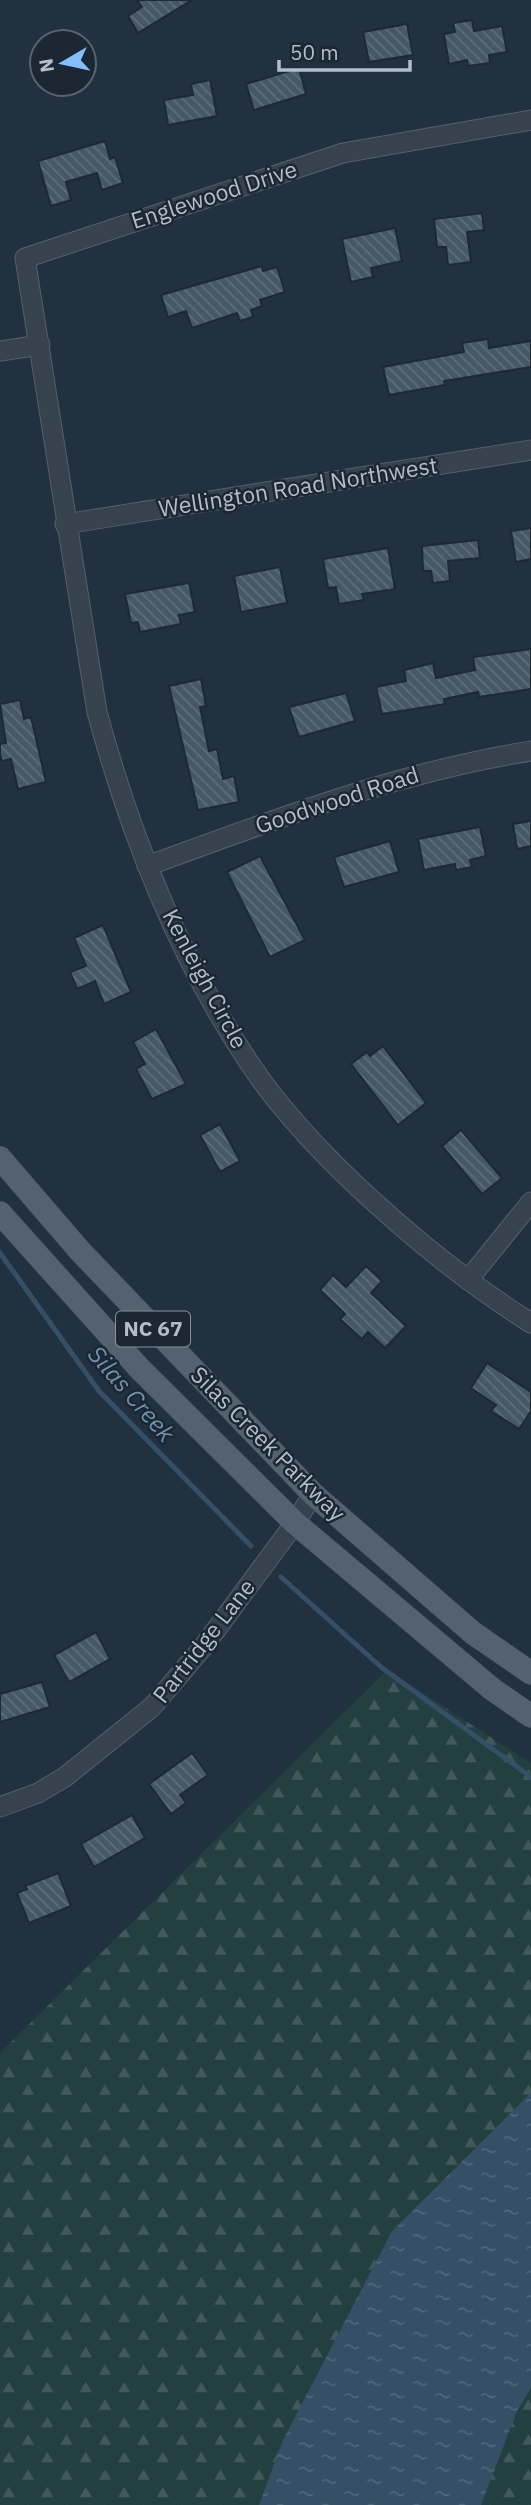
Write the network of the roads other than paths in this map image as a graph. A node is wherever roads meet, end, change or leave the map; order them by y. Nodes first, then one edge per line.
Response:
1 (531, 120) edge
2 (40, 345) junction
3 (0, 351) edge
4 (531, 450) edge
5 (65, 524) junction
6 (531, 751) edge
7 (147, 866) junction
8 (0, 1158) edge
9 (531, 1202) edge
10 (0, 1213) edge
11 (468, 1280) junction
12 (531, 1323) edge
13 (313, 1494) junction
14 (295, 1523) junction
15 (531, 1673) edge
16 (531, 1716) edge
17 (0, 1807) edge

1 - 2 street, Englewood Drive
2 - 3 street
2 - 5 street, Kenleigh Circle
4 - 5 street, Wellington Road Northwest
5 - 7 street, Kenleigh Circle
6 - 7 street, Goodwood Road
7 - 11 street, Kenleigh Circle
8 - 13 main road, Silas Creek Parkway / NC 67
9 - 11 street
10 - 14 main road, Silas Creek Parkway / NC 67
11 - 12 street, Kenleigh Circle
13 - 14 street, Partridge Lane
13 - 15 main road, Silas Creek Parkway / NC 67
14 - 16 main road, Silas Creek Parkway / NC 67
14 - 17 street, Partridge Lane

